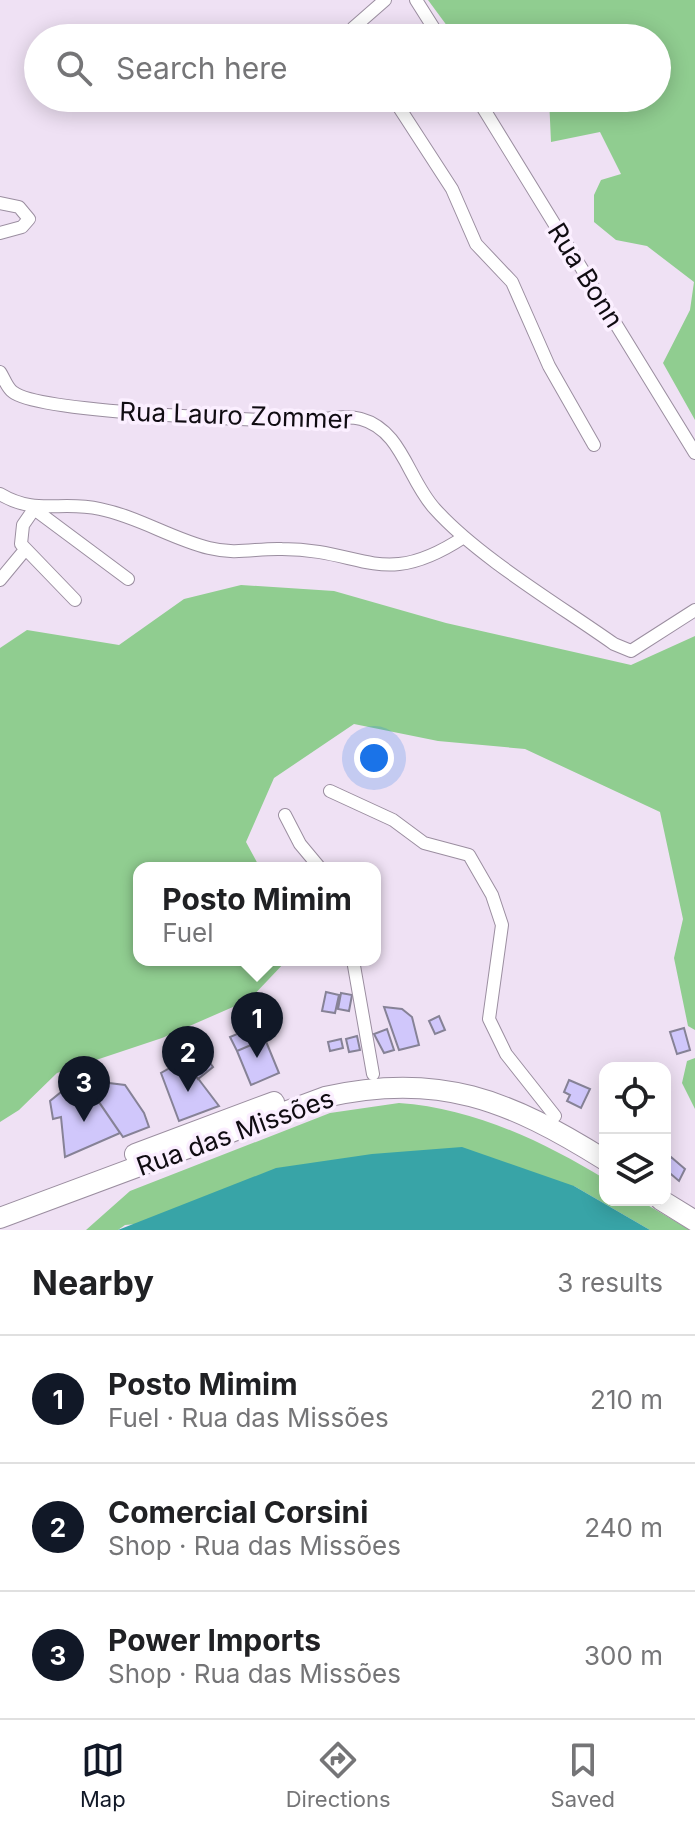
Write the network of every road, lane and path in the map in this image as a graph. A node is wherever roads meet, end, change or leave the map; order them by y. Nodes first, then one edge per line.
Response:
1 (385, 0) edge
2 (416, 0) edge
3 (358, 24) edge
4 (431, 24) edge
5 (402, 112) edge
6 (486, 112) edge
7 (0, 203) edge
8 (0, 233) edge
9 (0, 372) edge
10 (594, 445) dead end
11 (695, 453) edge
12 (0, 494) edge
13 (34, 509) junction
14 (464, 537) junction
15 (24, 551) junction
16 (128, 579) dead end
17 (0, 580) edge
18 (75, 600) dead end
19 (695, 610) edge
20 (330, 791) dead end
21 (285, 815) dead end
22 (315, 862) edge
23 (354, 966) edge
24 (373, 1074) junction
25 (555, 1116) junction
26 (599, 1142) edge
27 (599, 1157) edge
28 (671, 1191) edge
29 (0, 1205) edge
30 (671, 1206) edge
31 (695, 1206) edge
32 (0, 1218) edge
33 (695, 1221) edge

1 - 3 street
2 - 4 street
5 - 10 street
6 - 11 street, Rua Bonn
7 - 8 street
9 - 14 street, Rua Lauro Zommer
12 - 13 street
13 - 14 street
13 - 15 street
13 - 16 street
14 - 19 street, Rua Lauro Zommer
15 - 17 street
15 - 18 street
20 - 25 street
21 - 22 street
23 - 24 street
24 - 25 main road, Rua das Missões
24 - 29 main road, Rua das Missões
25 - 26 main road, Rua das Missões
27 - 32 main road, Rua das Missões
28 - 31 main road
30 - 33 main road

